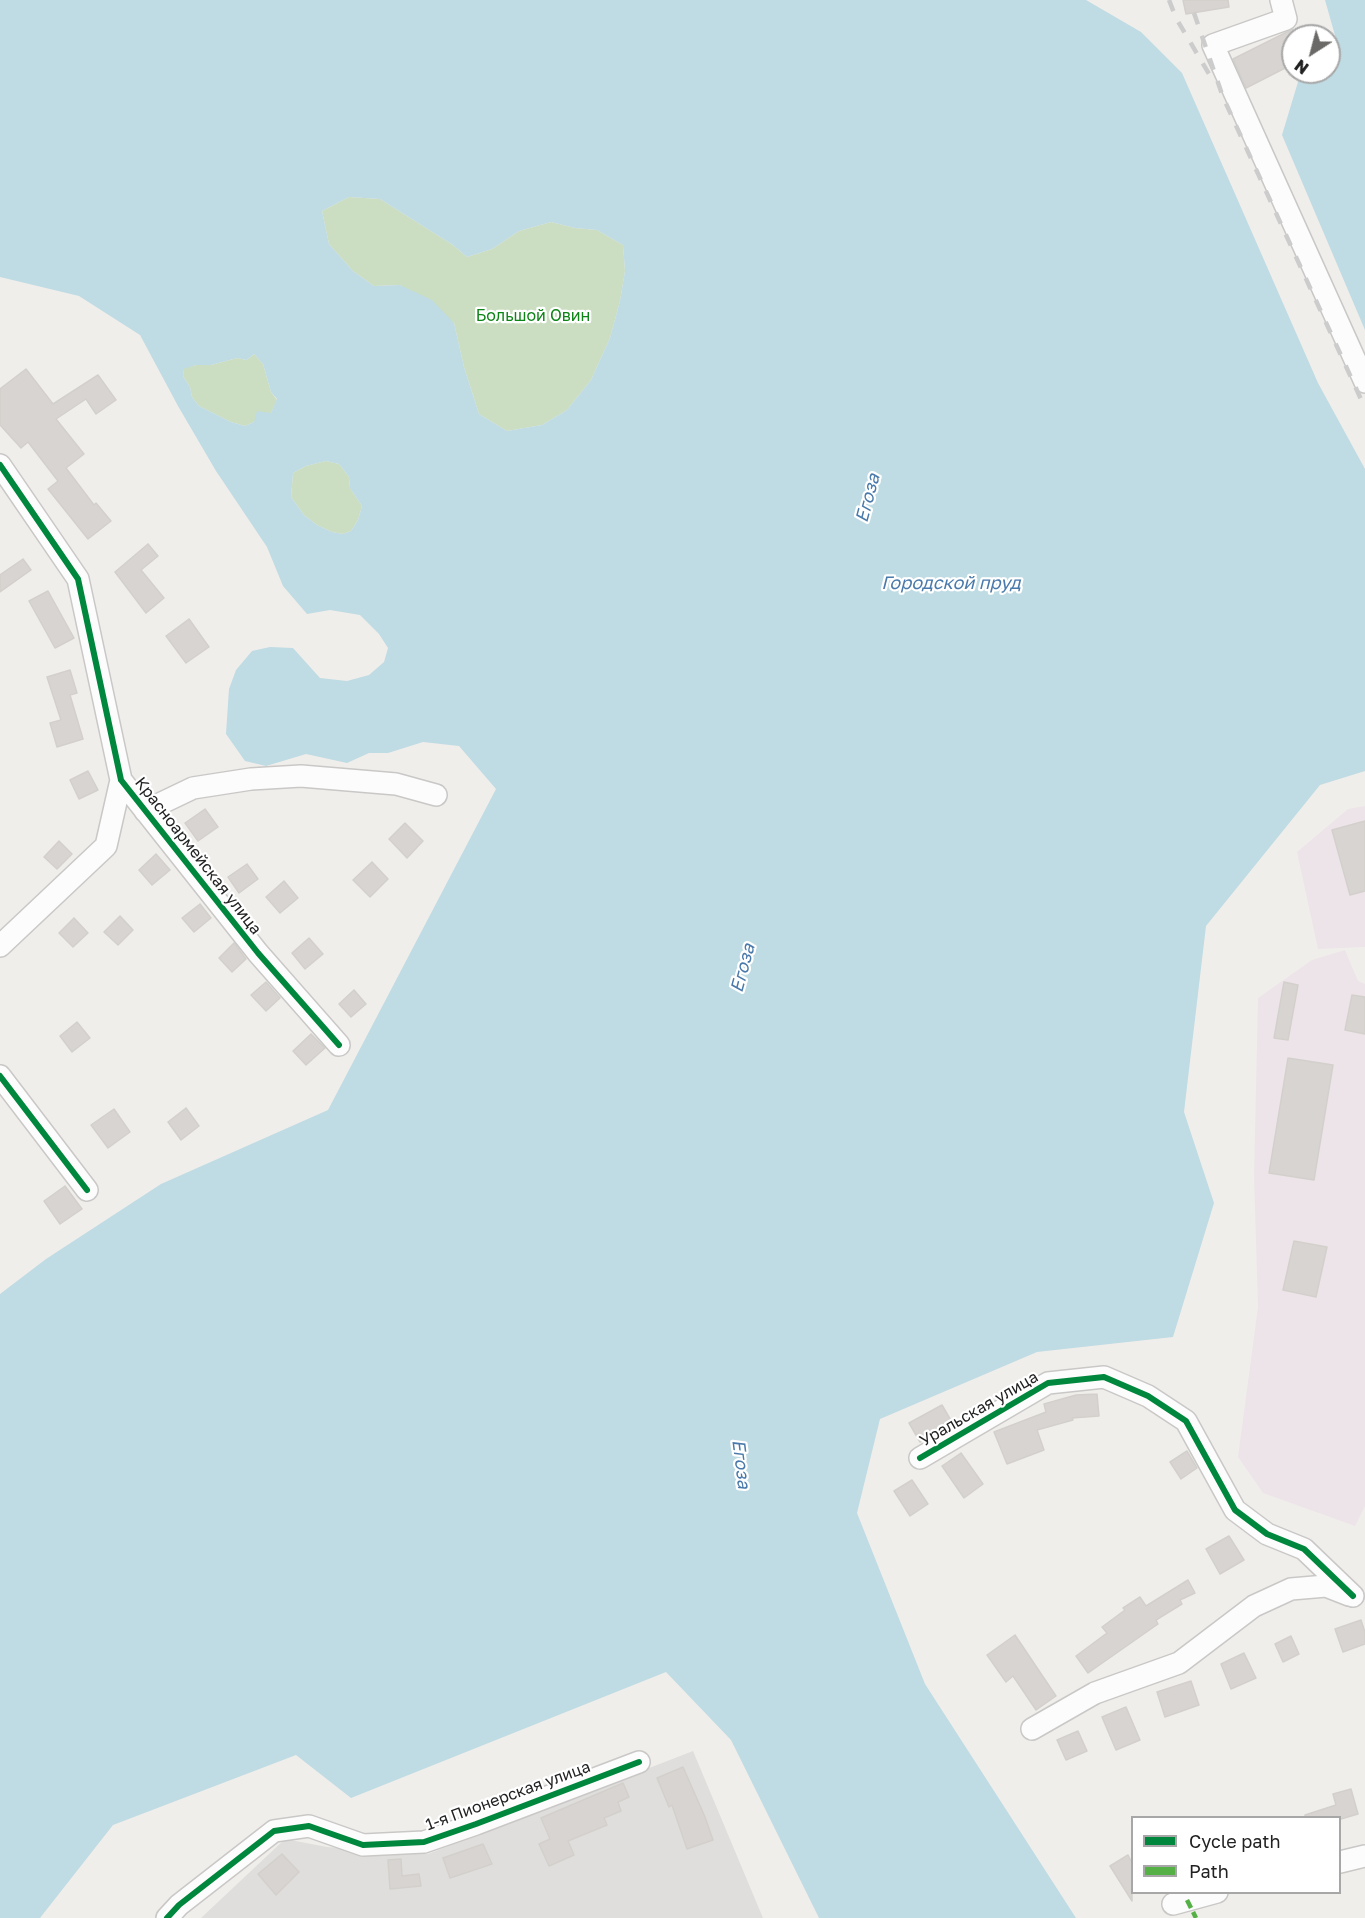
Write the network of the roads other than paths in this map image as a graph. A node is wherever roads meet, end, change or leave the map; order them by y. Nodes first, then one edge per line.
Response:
1 (1281, 0) edge
2 (1365, 382) edge
3 (0, 465) edge
4 (121, 780) junction
5 (436, 795) dead end
6 (145, 811) junction
7 (0, 946) edge
8 (339, 1045) dead end
9 (0, 1076) edge
10 (87, 1190) dead end
11 (920, 1458) dead end
12 (1359, 1600) edge
13 (1032, 1729) dead end
14 (639, 1762) dead end
15 (1365, 1856) edge
16 (1341, 1862) edge
17 (1213, 1894) edge
18 (1173, 1904) dead end
19 (167, 1918) edge

1 - 2 street
3 - 4 street, Красноармейская улица
4 - 6 street, Красноармейская улица
4 - 7 street
5 - 6 street
6 - 8 street, Красноармейская улица
9 - 10 street
11 - 12 street, Уральская улица
12 - 13 street, Уральская улица
14 - 19 street, 1-я Пионерская улица
15 - 16 street
17 - 18 street

